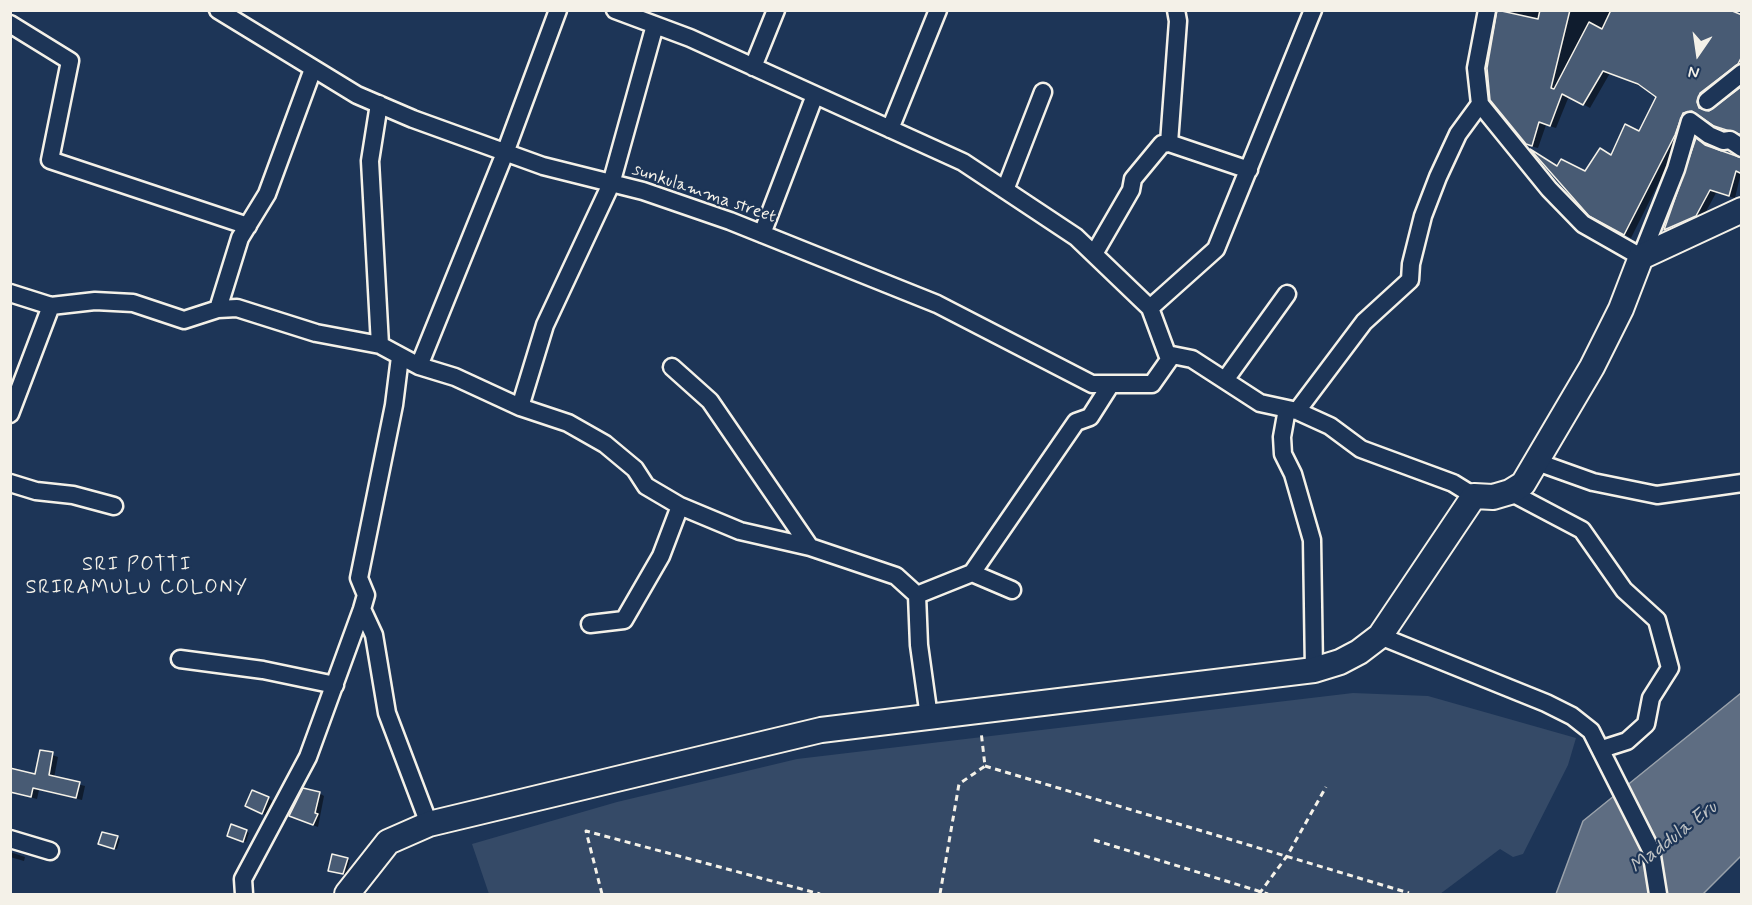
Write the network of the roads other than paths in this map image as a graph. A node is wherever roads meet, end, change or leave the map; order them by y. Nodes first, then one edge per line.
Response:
1 (218, 10) edge
2 (558, 10) edge
3 (615, 10) edge
4 (776, 10) edge
5 (938, 10) edge
6 (1176, 10) edge
7 (1313, 10) edge
8 (1487, 10) edge
9 (10, 24) edge
10 (655, 25) junction
11 (753, 67) junction
12 (313, 69) junction
13 (1742, 72) edge
14 (1043, 92) dead end
15 (815, 95) junction
16 (1707, 101) dead end
17 (379, 104) junction
18 (1480, 104) junction
19 (890, 129) junction
20 (1169, 143) junction
21 (1742, 148) edge
22 (505, 153) junction
23 (1249, 170) junction
24 (611, 184) junction
25 (1005, 190) junction
26 (1742, 210) edge
27 (248, 226) junction
28 (762, 234) junction
29 (1094, 254) junction
30 (1641, 257) junction
31 (10, 293) edge
32 (1287, 294) dead end
33 (51, 306) junction
34 (1150, 308) junction
35 (218, 309) junction
36 (380, 345) junction
37 (400, 357) junction
38 (1172, 357) junction
39 (419, 366) junction
40 (672, 367) dead end
41 (1225, 380) junction
42 (1111, 384) junction
43 (520, 407) junction
44 (1292, 410) junction
45 (10, 414) edge
46 (1537, 462) junction
47 (10, 483) edge
48 (1742, 483) edge
49 (1510, 492) junction
50 (1474, 496) junction
51 (114, 506) dead end
52 (680, 506) junction
53 (810, 548) junction
54 (972, 573) junction
55 (1012, 590) dead end
56 (917, 595) junction
57 (362, 609) junction
58 (590, 624) dead end
59 (1380, 636) junction
60 (180, 659) dead end
61 (1314, 670) junction
62 (335, 685) junction
63 (929, 717) junction
64 (1602, 749) junction
65 (429, 824) junction
66 (10, 839) edge
67 (50, 851) dead end
68 (244, 894) edge
69 (347, 894) edge
70 (1658, 894) edge

1 - 12 street, sunkulamma street
2 - 22 street
3 - 10 street
4 - 11 street
5 - 19 street
6 - 20 street
7 - 23 street
8 - 18 street
9 - 27 street
10 - 11 street
10 - 24 street
11 - 15 street
12 - 17 street, sunkulamma street
12 - 27 street
13 - 16 street
14 - 25 street
15 - 19 street
15 - 28 street
17 - 22 street, sunkulamma street
17 - 36 street
18 - 30 street
18 - 44 street
19 - 25 street
20 - 23 street
20 - 29 street
21 - 30 street
22 - 24 street, sunkulamma street
22 - 39 street
23 - 34 street
24 - 28 street, sunkulamma street
24 - 43 street
25 - 29 street
26 - 30 main road
27 - 35 street
28 - 42 street, sunkulamma street
29 - 34 street
30 - 46 main road
31 - 33 street
32 - 41 street
33 - 35 street
33 - 45 street
34 - 38 street
35 - 36 street
36 - 37 street
37 - 39 street
37 - 57 street
38 - 41 street
38 - 42 street, sunkulamma street
39 - 43 street
40 - 53 street
41 - 44 street
42 - 54 street
43 - 52 street
44 - 50 street
44 - 61 street
46 - 48 street
46 - 49 main road
47 - 51 street
49 - 50 main road
49 - 64 street
50 - 59 main road
52 - 53 street
52 - 58 street
53 - 56 street
54 - 55 street
54 - 56 street
56 - 63 street
57 - 62 street
57 - 65 street
59 - 61 main road
59 - 64 street
60 - 62 street
61 - 63 main road
62 - 68 street
63 - 65 main road
64 - 70 street
65 - 69 main road
66 - 67 street

